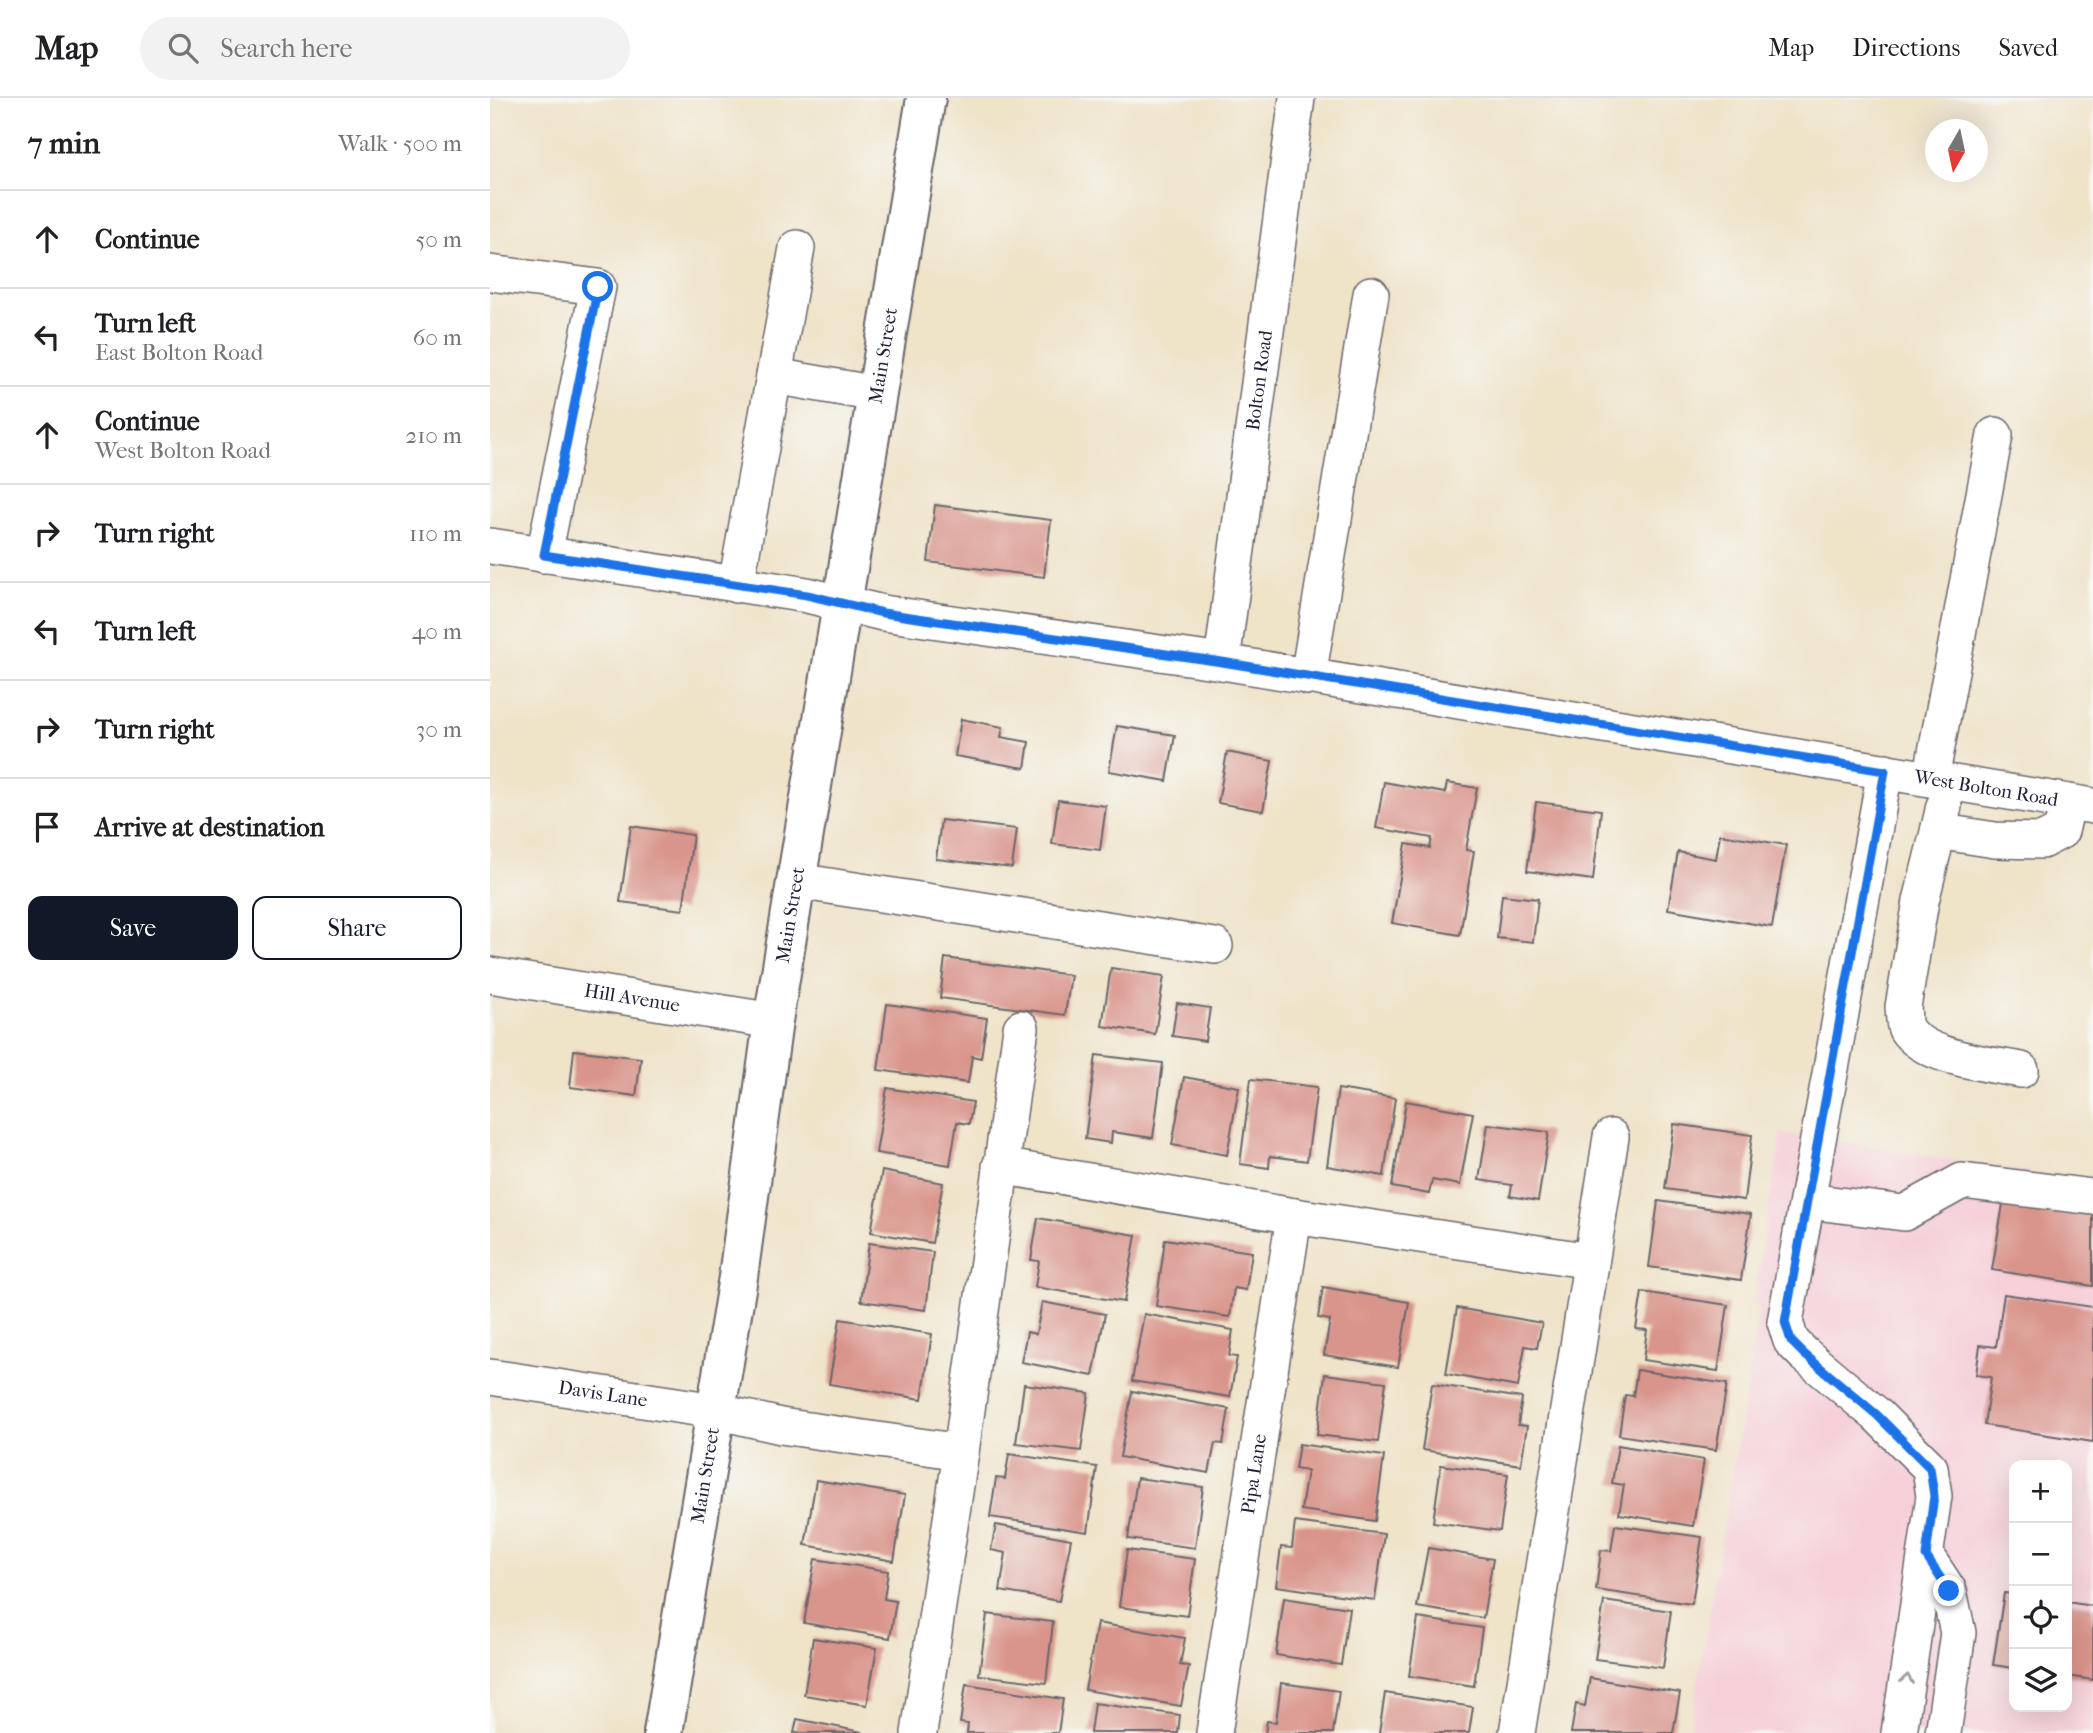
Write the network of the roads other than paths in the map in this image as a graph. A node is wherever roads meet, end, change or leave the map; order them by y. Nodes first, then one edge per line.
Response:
1 (926, 98) edge
2 (1297, 98) edge
3 (797, 248) dead end
4 (490, 273) edge
5 (1371, 294) dead end
6 (774, 376) junction
7 (877, 394) junction
8 (1995, 435) dead end
9 (490, 547) edge
10 (544, 555) junction
11 (736, 585) junction
12 (842, 603) junction
13 (1222, 662) junction
14 (1308, 677) junction
15 (1885, 771) junction
16 (1940, 781) junction
17 (2081, 804) edge
18 (1939, 828) junction
19 (797, 881) junction
20 (1215, 946) dead end
21 (490, 975) edge
22 (773, 1021) junction
23 (1021, 1028) dead end
24 (2021, 1070) dead end
25 (1611, 1137) dead end
26 (1000, 1166) junction
27 (2093, 1197) edge
28 (1808, 1201) junction
29 (1294, 1216) junction
30 (1591, 1261) junction
31 (490, 1377) edge
32 (716, 1411) junction
33 (961, 1452) junction
34 (1926, 1556) junction
35 (663, 1733) edge
36 (919, 1733) edge
37 (1214, 1733) edge
38 (1517, 1733) edge
39 (1899, 1733) edge
40 (1943, 1733) edge

1 - 7 main road, Main Street
2 - 13 street, Bolton Road
3 - 6 street
4 - 10 street
5 - 14 street
6 - 7 street
6 - 11 street
7 - 12 main road, Main Street
8 - 16 street
9 - 10 street, West Bolton Road
10 - 11 street, West Bolton Road
11 - 12 street, West Bolton Road
12 - 13 street, West Bolton Road
12 - 19 main road, Main Street
13 - 14 street, West Bolton Road
14 - 15 street, West Bolton Road
15 - 16 street, West Bolton Road
15 - 28 street
16 - 17 street, West Bolton Road
16 - 18 street
17 - 18 street
18 - 24 street
19 - 20 street
19 - 22 main road, Main Street
21 - 22 street, Hill Avenue
22 - 32 main road, Main Street
23 - 26 street
25 - 30 street
26 - 29 street
26 - 33 street
27 - 28 street
28 - 34 street
29 - 30 street
29 - 37 street, Pipa Lane
30 - 38 street
31 - 32 street, Davis Lane
32 - 33 street, Davis Lane
32 - 35 main road, Main Street
33 - 36 street
39 -> 34 street
34 - 40 street

